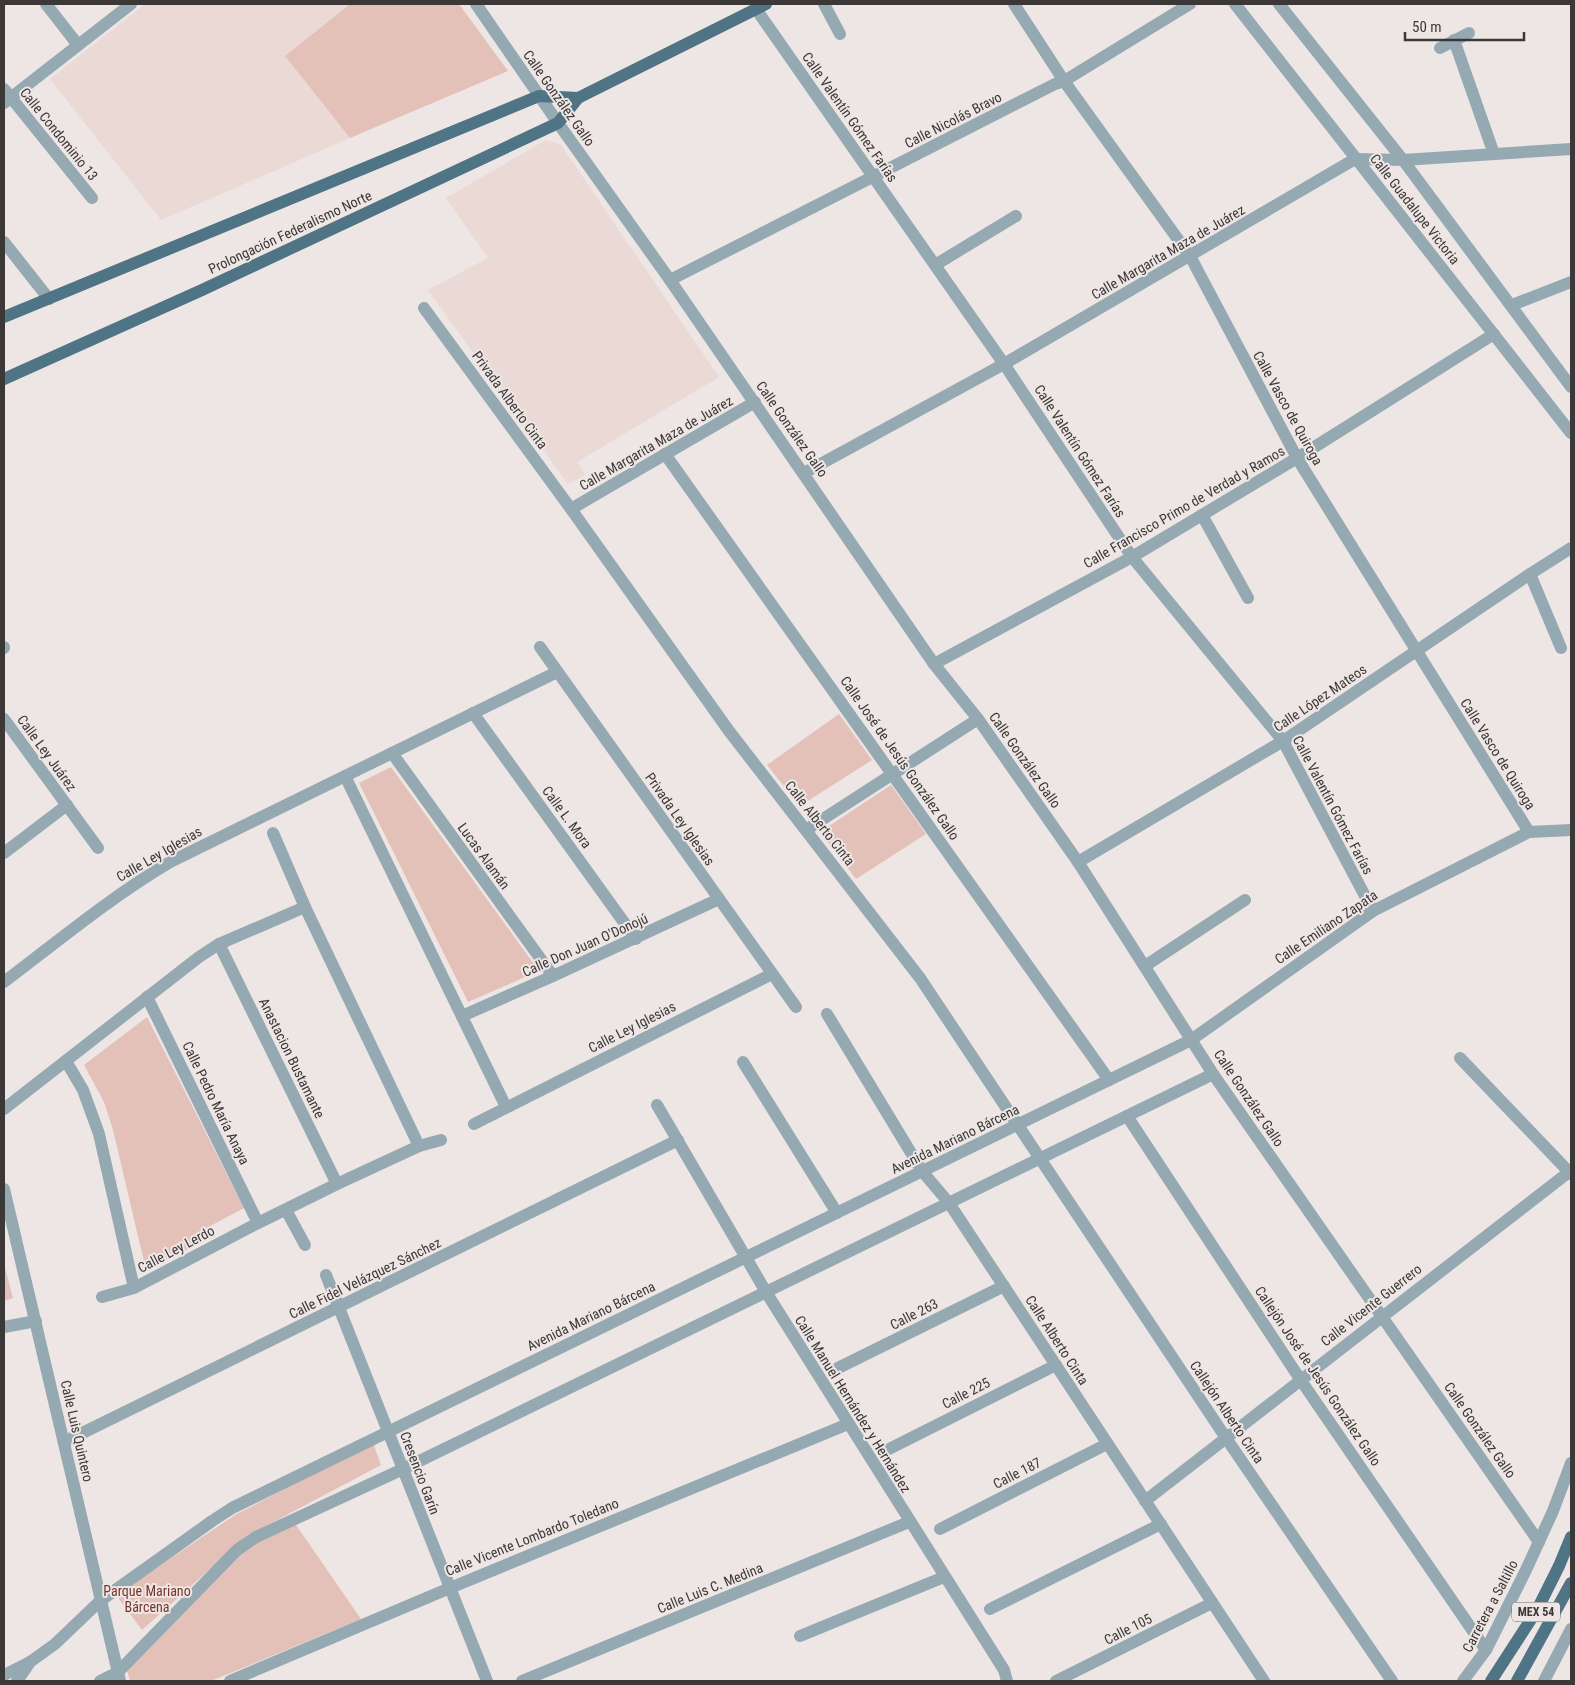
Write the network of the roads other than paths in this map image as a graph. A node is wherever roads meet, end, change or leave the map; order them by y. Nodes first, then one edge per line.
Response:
1 (46, 4) edge
2 (131, 4) edge
3 (476, 4) edge
4 (824, 4) edge
5 (1014, 4) edge
6 (1190, 4) edge
7 (1235, 4) edge
8 (1279, 4) edge
9 (761, 6) edge
10 (1469, 33) dead end
11 (840, 34) dead end
12 (1454, 40) junction
13 (78, 45) junction
14 (1440, 48) dead end
15 (1064, 81) junction
16 (6, 96) edge
17 (539, 96) junction
18 (578, 98) junction
19 (558, 123) junction
20 (1571, 148) edge
21 (1494, 154) junction
22 (1356, 159) junction
23 (1403, 160) junction
24 (874, 177) junction
25 (92, 198) dead end
26 (1016, 216) dead end
27 (4, 242) edge
28 (1190, 256) junction
29 (935, 265) junction
30 (670, 280) junction
31 (1571, 282) edge
32 (49, 299) junction
33 (1512, 305) junction
34 (424, 308) dead end
35 (4, 317) edge
36 (1494, 334) junction
37 (1004, 364) junction
38 (4, 379) edge
39 (1571, 387) edge
40 (755, 402) junction
41 (1571, 433) edge
42 (665, 454) junction
43 (1297, 458) junction
44 (804, 473) junction
45 (571, 509) junction
46 (1202, 515) junction
47 (1571, 548) edge
48 (1132, 557) junction
49 (1530, 574) junction
50 (1248, 598) dead end
51 (540, 647) dead end
52 (1561, 648) dead end
53 (1417, 651) junction
54 (934, 664) junction
55 (557, 672) junction
56 (473, 713) junction
57 (4, 719) edge
58 (978, 719) junction
59 (1284, 741) junction
60 (392, 753) junction
61 (893, 774) junction
62 (345, 776) junction
63 (67, 805) junction
64 (806, 830) junction
65 (1571, 830) edge
66 (1529, 832) junction
67 (273, 834) dead end
68 (98, 848) dead end
69 (4, 853) edge
70 (1078, 862) junction
71 (719, 899) junction
72 (1245, 900) dead end
73 (305, 907) junction
74 (1373, 911) junction
75 (636, 939) junction
76 (219, 944) junction
77 (1145, 966) junction
78 (772, 974) junction
79 (553, 976) junction
80 (4, 982) edge
81 (147, 998) junction
82 (796, 1007) dead end
83 (826, 1014) dead end
84 (462, 1016) junction
85 (1191, 1040) junction
86 (1460, 1058) dead end
87 (66, 1061) junction
88 (743, 1062) dead end
89 (1213, 1074) junction
90 (1109, 1080) junction
91 (657, 1105) dead end
92 (506, 1107) junction
93 (4, 1109) edge
94 (1127, 1116) junction
95 (474, 1124) dead end
96 (1017, 1125) junction
97 (441, 1140) dead end
98 (678, 1140) junction
99 (419, 1146) junction
100 (1040, 1159) junction
101 (922, 1171) junction
102 (1570, 1173) edge
103 (337, 1184) junction
104 (4, 1189) edge
105 (949, 1203) junction
106 (286, 1210) junction
107 (837, 1213) junction
108 (258, 1222) junction
109 (306, 1245) dead end
110 (745, 1258) junction
111 (326, 1275) dead end
112 (1004, 1286) junction
113 (134, 1288) junction
114 (766, 1292) junction
115 (102, 1297) dead end
116 (339, 1307) junction
117 (1382, 1316) junction
118 (36, 1321) junction
119 (4, 1327) edge
120 (1056, 1365) junction
121 (838, 1368) dead end
122 (1300, 1379) junction
123 (848, 1424) junction
124 (388, 1432) junction
125 (1226, 1438) junction
126 (64, 1442) junction
127 (1108, 1444) junction
128 (889, 1448) dead end
129 (1571, 1463) edge
130 (403, 1469) junction
131 (1145, 1501) junction
132 (909, 1522) junction
133 (1161, 1524) junction
134 (940, 1529) dead end
135 (1571, 1537) edge
136 (1539, 1542) junction
137 (944, 1577) junction
138 (450, 1588) junction
139 (1570, 1589) edge
140 (100, 1601) junction
141 (1212, 1603) junction
142 (990, 1609) dead end
143 (1571, 1629) edge
144 (800, 1636) dead end
145 (1486, 1650) junction
146 (30, 1662) junction
147 (4, 1675) edge
148 (119, 1677) edge
149 (17, 1681) edge
150 (100, 1681) edge
151 (230, 1681) edge
152 (487, 1681) edge
153 (522, 1681) edge
154 (1007, 1681) edge
155 (1056, 1681) edge
156 (1264, 1681) edge
157 (1392, 1681) edge
158 (1464, 1681) edge
159 (1491, 1681) edge
160 (1517, 1681) edge
161 (1544, 1681) edge

1 - 13 street
2 - 13 street
3 - 17 street, Calle González Gallo
4 - 11 street
5 - 15 street, Calle Vasco de Quiroga
6 - 15 street, Calle Nicolás Bravo
7 - 22 street, Calle Guadalupe Victoria
8 - 23 street, Calle Guadalupe Victoria
9 - 18 main road, Prolongación Federalismo Norte
9 - 24 street, Calle Valentín Gómez Farías
10 - 12 street
12 - 14 street
12 - 21 street
13 - 16 street
15 - 24 street, Calle Nicolás Bravo
15 - 28 street, Calle Vasco de Quiroga
16 - 25 street, Calle Condominio 13
17 - 18 main road, Prolongación Federalismo Norte
17 - 19 street, Calle González Gallo
17 - 32 main road, Prolongación Federalismo Norte
18 - 19 main road, Prolongación Federalismo Norte
19 - 30 street, Calle González Gallo
19 - 38 main road, Prolongación Federalismo Norte
20 - 21 street
21 - 23 street
22 - 23 street
22 - 28 street, Calle Margarita Maza de Juárez
22 - 36 street, Calle Guadalupe Victoria
23 - 33 street, Calle Guadalupe Victoria
24 - 29 street, Calle Valentín Gómez Farías
24 - 30 street, Calle Nicolás Bravo
26 - 29 street
27 - 32 street
28 - 37 street, Calle Margarita Maza de Juárez
28 - 43 street, Calle Vasco de Quiroga
29 - 37 street, Calle Valentín Gómez Farías
30 - 40 street, Calle González Gallo
31 - 33 street
32 - 35 main road, Prolongación Federalismo Norte
33 - 39 street, Calle Guadalupe Victoria
34 - 45 street, Privada Alberto Cinta
36 - 41 street, Calle Guadalupe Victoria
36 - 43 street, Calle Francisco Primo de Verdad y Ramos
37 - 44 street, Calle Margarita Maza de Juárez
37 - 48 street, Calle Valentín Gómez Farías
40 - 42 street, Calle Margarita Maza de Juárez
40 - 44 street, Calle González Gallo
42 - 45 street, Calle Margarita Maza de Juárez
42 - 61 street, Calle José de Jesús González Gallo
43 - 46 street, Calle Francisco Primo de Verdad y Ramos
43 - 53 street, Calle Vasco de Quiroga
44 - 54 street, Calle González Gallo
45 - 64 street, Calle Alberto Cinta
46 - 48 street, Calle Francisco Primo de Verdad y Ramos
46 - 50 street
47 - 49 street, Calle López Mateos
48 - 54 street, Calle Francisco Primo de Verdad y Ramos
48 - 59 street, Calle Valentín Gómez Farías
49 - 52 street
49 - 53 street, Calle López Mateos
51 - 55 street, Privada Ley Iglesias
53 - 59 street, Calle López Mateos
53 - 66 street, Calle Vasco de Quiroga
54 - 58 street, Calle González Gallo
55 - 56 street, Calle Ley Iglesias
55 - 71 street, Privada Ley Iglesias
56 - 60 street, Calle Ley Iglesias
56 - 75 street, Calle L. Mora
57 - 63 street, Calle Ley Juárez
58 - 61 street
58 - 70 street, Calle González Gallo
59 - 70 street, Calle López Mateos
59 - 74 street, Calle Valentín Gómez Farías
60 - 62 street, Calle Ley Iglesias
60 - 79 street, Lucas Alamán
61 - 64 street
61 - 90 street, Calle José de Jesús González Gallo
62 - 80 street, Calle Ley Iglesias
62 - 84 street
63 - 68 street, Calle Ley Juárez
63 - 69 street, Calle Ley Juárez
64 - 96 street, Calle Alberto Cinta
65 - 66 street, Calle Emiliano Zapata
66 - 74 street, Calle Emiliano Zapata
67 - 73 street
70 - 77 street, Calle González Gallo
71 - 75 street, Calle Don Juan O'Donojú
71 - 78 street, Privada Ley Iglesias
72 - 77 street
73 - 76 street
73 - 99 street
74 - 85 street, Calle Emiliano Zapata
75 - 79 street, Calle Don Juan O'Donojú
76 - 81 street
76 - 103 street, Anastacion Bustamante
77 - 85 street, Calle González Gallo
78 - 82 street, Privada Ley Iglesias
78 - 92 street, Calle Ley Iglesias
79 - 84 street, Calle Don Juan O'Donojú
81 - 87 street
81 - 108 street, Calle Pedro María Anaya
83 - 101 street, Calle Alberto Cinta
84 - 92 street
85 - 89 street, Calle González Gallo
85 - 90 street, Avenida Mariano Bárcena
86 - 102 street
87 - 93 street
87 - 113 street, Calle Ley Lerdo
88 - 107 street
89 - 94 street
89 - 117 street, Calle González Gallo
90 - 96 street, Avenida Mariano Bárcena
91 - 98 street, Calle Manuel Hernández y Hernández
92 - 95 street, Calle Ley Iglesias
94 - 100 street
94 - 122 street, Callejón José de Jesús González Gallo
96 - 100 street, Calle Alberto Cinta
96 - 101 street, Avenida Mariano Bárcena
97 - 99 street, Calle Ley Lerdo
98 - 110 street, Calle Manuel Hernández y Hernández
98 - 116 street, Calle Fidel Velázquez Sánchez
99 - 103 street, Calle Ley Lerdo
100 - 105 street
100 - 125 street, Callejón Alberto Cinta
101 - 105 street, Calle Alberto Cinta
101 - 107 street, Avenida Mariano Bárcena
102 - 117 street, Calle Vicente Guerrero
103 - 106 street, Calle Ley Lerdo
104 - 118 street, Calle Luis Quintero
105 - 112 street, Calle Alberto Cinta
105 - 114 street
106 - 108 street, Calle Ley Lerdo
106 - 109 street
107 - 110 street, Avenida Mariano Bárcena
108 - 113 street, Calle Ley Lerdo
110 - 114 street, Calle Manuel Hernández y Hernández
110 - 124 street, Avenida Mariano Bárcena
111 - 116 street, Cresencio Garín
112 - 120 street, Calle Alberto Cinta
112 - 121 street, Calle 263
113 - 115 street
114 - 123 street, Calle Manuel Hernández y Hernández
114 - 130 street
116 - 124 street, Cresencio Garín
116 - 126 street, Calle Fidel Velázquez Sánchez
117 - 122 street, Calle Vicente Guerrero
117 - 136 street, Calle González Gallo
118 - 119 street
118 - 126 street, Calle Luis Quintero
120 - 127 street, Calle Alberto Cinta
120 - 128 street, Calle 225
122 - 125 street, Calle Vicente Guerrero
122 - 145 street, Callejón José de Jesús González Gallo
123 - 132 street, Calle Manuel Hernández y Hernández
123 - 138 street, Calle Vicente Lombardo Toledano
124 - 130 street, Cresencio Garín
124 - 140 street, Avenida Mariano Bárcena
125 - 131 street, Calle Vicente Guerrero
125 - 157 street, Callejón Alberto Cinta
126 - 140 street, Calle Luis Quintero
127 - 131 street, Calle Alberto Cinta
127 - 134 street, Calle 187
129 - 136 street, Carretera a Saltillo
130 - 138 street, Cresencio Garín
130 - 148 street
131 - 133 street, Calle Alberto Cinta
132 - 137 street, Calle Manuel Hernández y Hernández
132 - 153 street, Calle Luis C. Medina
133 - 141 street, Calle Alberto Cinta
133 - 142 street
135 - 159 main road, MEX 54
136 - 145 street, Carretera a Saltillo
137 - 144 street
137 - 154 street, Calle Manuel Hernández y Hernández
138 - 151 street, Calle Vicente Lombardo Toledano
138 - 152 street, Cresencio Garín
139 - 160 main road, MEX 54
140 - 146 street, Avenida Mariano Bárcena
140 - 148 street, Calle Luis Quintero
141 - 155 street, Calle 105
141 - 156 street, Calle Alberto Cinta
143 - 161 street
145 - 158 street, Carretera a Saltillo
146 - 147 street, Avenida Mariano Bárcena
146 - 149 street, Avenida Mariano Bárcena
148 - 150 street

